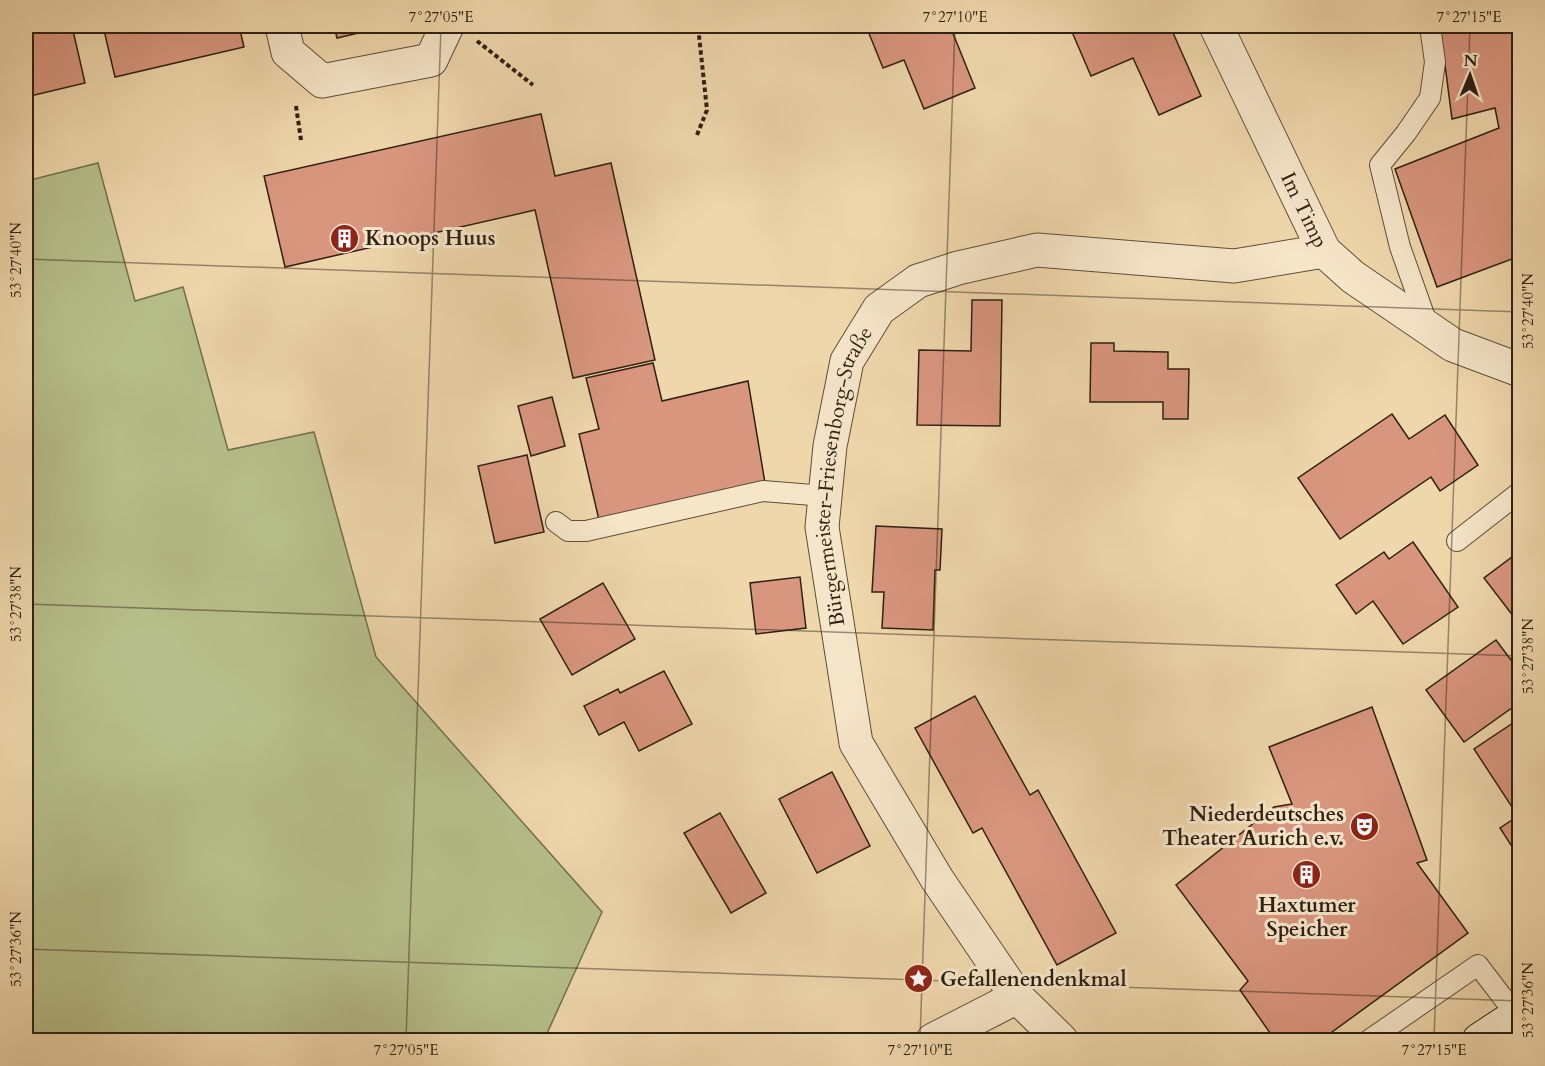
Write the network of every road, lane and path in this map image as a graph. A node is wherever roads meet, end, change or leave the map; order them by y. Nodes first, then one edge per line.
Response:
1 (282, 26) edge
2 (447, 26) edge
3 (698, 26) edge
4 (1216, 26) edge
5 (1430, 26) edge
6 (477, 40) dead end
7 (533, 85) dead end
8 (697, 135) dead end
9 (1324, 251) junction
10 (1429, 328) junction
11 (1520, 370) edge
12 (1520, 492) edge
13 (825, 496) junction
14 (556, 522) dead end
15 (1456, 541) dead end
16 (1017, 997) junction
17 (1518, 1016) edge
18 (933, 1041) edge
19 (1061, 1041) edge
20 (1370, 1041) edge
21 (1479, 1041) edge

1 - 2 street
3 - 8 path
4 - 9 street, Im Timp
5 - 10 lane
6 - 7 path
9 - 10 street, Im Timp
9 - 13 street, Bürgermeister-Friesenborg-Straße
10 - 11 street, Im Timp
12 - 15 lane
13 - 14 lane
13 - 16 street, Bürgermeister-Friesenborg-Straße
16 - 18 street
16 - 19 street, Bürgermeister-Friesenborg-Straße
17 - 20 lane
17 - 21 street

